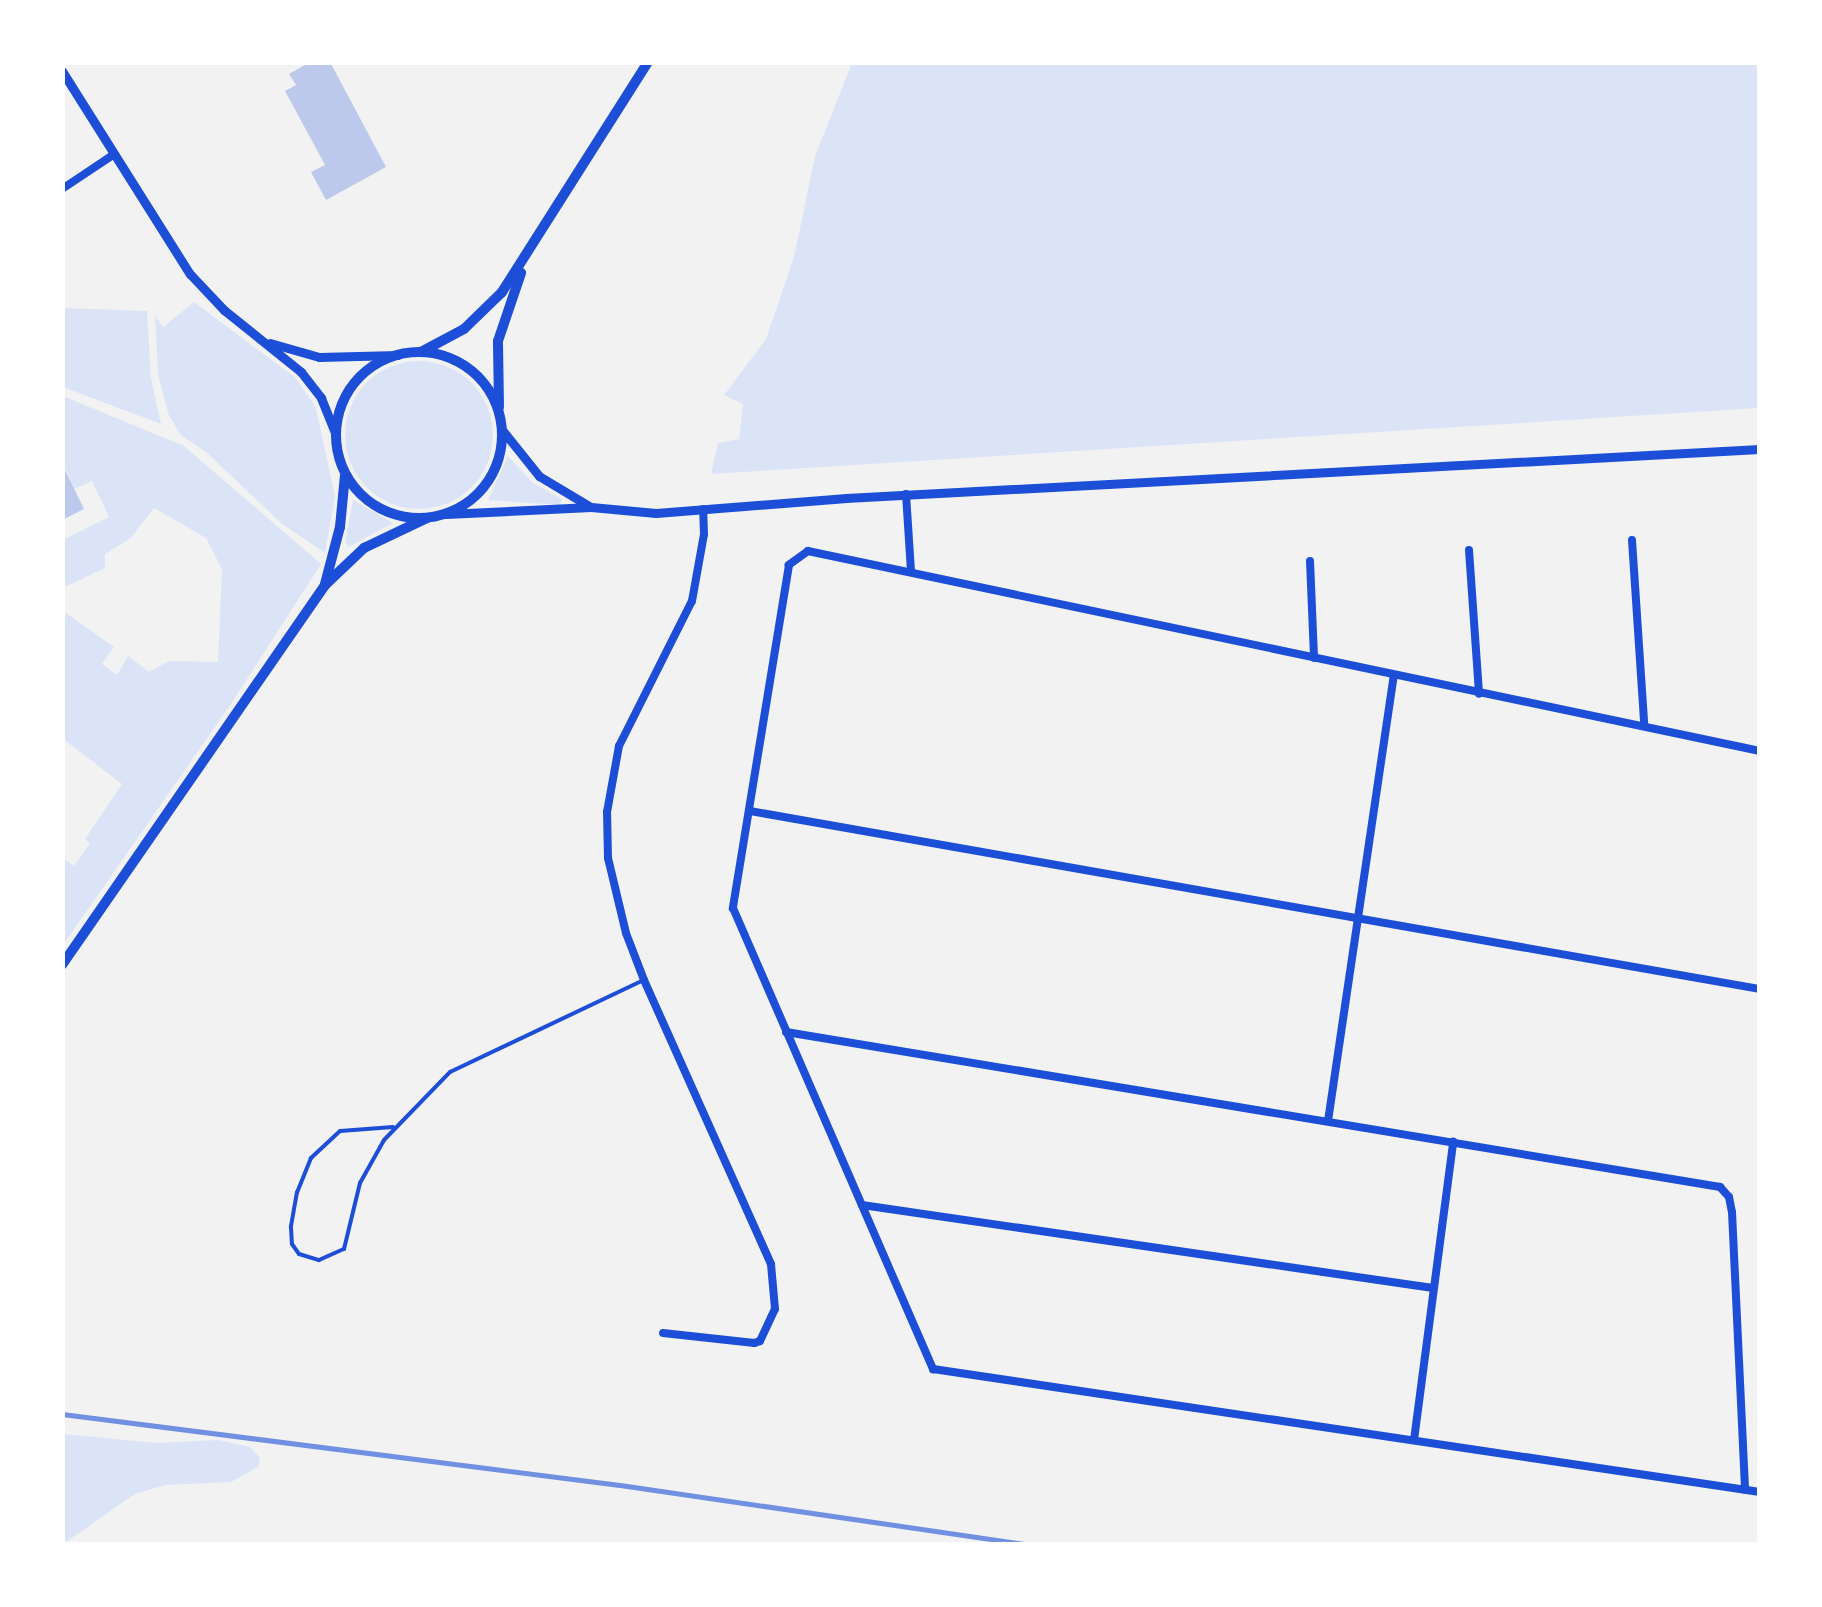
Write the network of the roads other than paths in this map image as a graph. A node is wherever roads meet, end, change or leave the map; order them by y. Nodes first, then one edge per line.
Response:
1 (648, 62) edge
2 (62, 70) edge
3 (113, 155) junction
4 (62, 189) edge
5 (524, 263) junction
6 (263, 341) junction
7 (421, 352) junction
8 (398, 355) junction
9 (501, 426) junction
10 (336, 436) junction
11 (1760, 448) edge
12 (346, 474) junction
13 (906, 494) junction
14 (591, 507) junction
15 (702, 509) junction
16 (446, 514) junction
17 (427, 518) junction
18 (1632, 540) dead end
19 (1469, 550) dead end
20 (1310, 561) dead end
21 (911, 572) junction
22 (324, 585) junction
23 (1314, 658) junction
24 (1394, 676) junction
25 (1479, 694) junction
26 (1644, 723) junction
27 (1760, 750) edge
28 (750, 811) junction
29 (1357, 918) junction
30 (62, 965) edge
31 (644, 980) junction
32 (1760, 989) edge
33 (786, 1032) junction
34 (1328, 1120) junction
35 (393, 1127) junction
36 (1452, 1142) junction
37 (862, 1205) junction
38 (1433, 1288) junction
39 (664, 1333) dead end
40 (1414, 1440) junction
41 (1745, 1490) junction
42 (1760, 1492) edge

1 - 5 main road
2 - 3 street
3 - 4 street
3 - 6 street
5 - 7 main road
5 - 9 main road
6 - 8 street
6 - 10 street
7 - 8 main road
7 - 9 main road
8 - 10 main road
9 - 14 street
9 - 16 main road
10 - 12 main road
11 - 13 street
12 - 17 main road
12 - 22 main road
13 - 15 street
13 - 21 street
14 - 15 street
14 - 16 street
15 - 31 street
16 - 17 main road
17 - 22 main road
18 - 26 street
19 - 25 street
20 - 23 street
21 - 23 street
21 - 28 street
22 - 30 main road
23 - 24 street
24 - 25 street
24 - 29 street
25 - 26 street
26 - 27 street
28 - 29 street
28 - 33 street
29 - 32 street
29 - 34 street
31 - 35 lane
31 - 39 street
33 - 34 street
33 - 37 street
34 - 36 street
35 - 35 lane
36 - 38 street
36 - 41 street
37 - 38 street
37 - 40 street
38 - 40 street
40 - 41 street
41 - 42 street

